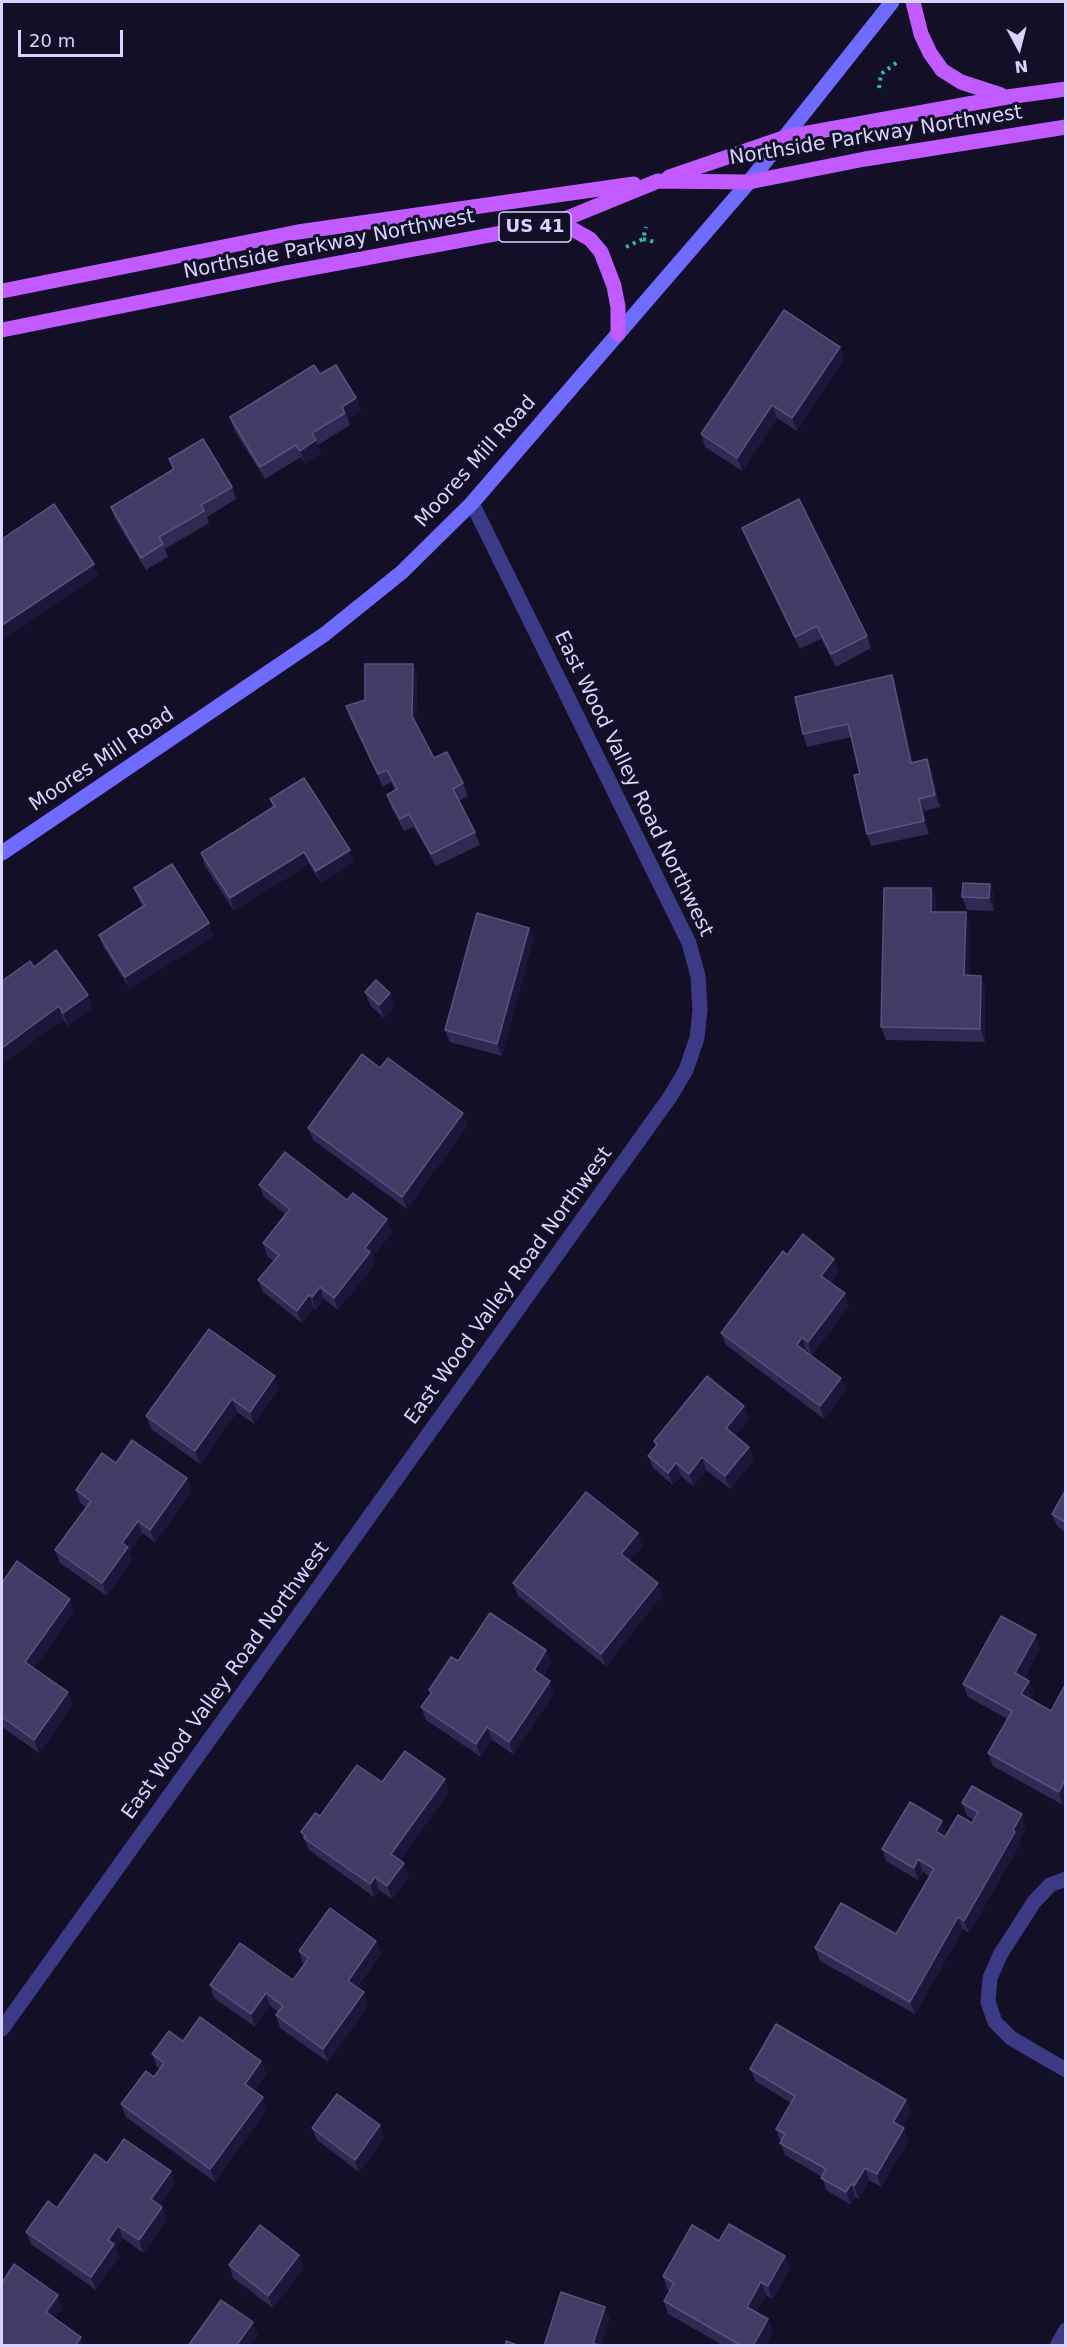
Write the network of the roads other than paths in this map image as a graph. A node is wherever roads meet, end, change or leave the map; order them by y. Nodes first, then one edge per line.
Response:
1 (892, 2) edge
2 (913, 2) edge
3 (1065, 89) edge
4 (1007, 97) junction
5 (1065, 127) edge
6 (786, 137) junction
7 (658, 181) junction
8 (749, 182) junction
9 (555, 223) junction
10 (2, 291) edge
11 (2, 330) edge
12 (618, 334) junction
13 (472, 503) junction
14 (2, 853) edge
15 (1065, 1879) edge
16 (2, 2029) edge
17 (1065, 2070) edge
18 (1065, 2330) edge
19 (1057, 2346) edge

1 - 6 street, Moores Mill Road
2 - 4 main road
3 - 4 main road, Northside Parkway Northwest / US 41
4 - 6 main road, Northside Parkway Northwest / US 41
5 - 8 main road, Northside Parkway Northwest / US 41
6 - 7 main road, Northside Parkway Northwest / US 41
6 - 8 street, Moores Mill Road
7 - 8 main road, Northside Parkway Northwest / US 41
7 - 9 main road, Northside Parkway Northwest / US 41
7 - 10 main road, Northside Parkway Northwest / US 41
8 - 12 street, Moores Mill Road
9 - 11 main road, Northside Parkway Northwest / US 41
9 - 12 main road
12 - 13 street, Moores Mill Road
13 - 14 street, Moores Mill Road
13 - 16 street, East Wood Valley Road Northwest
15 - 17 street
18 - 19 street

